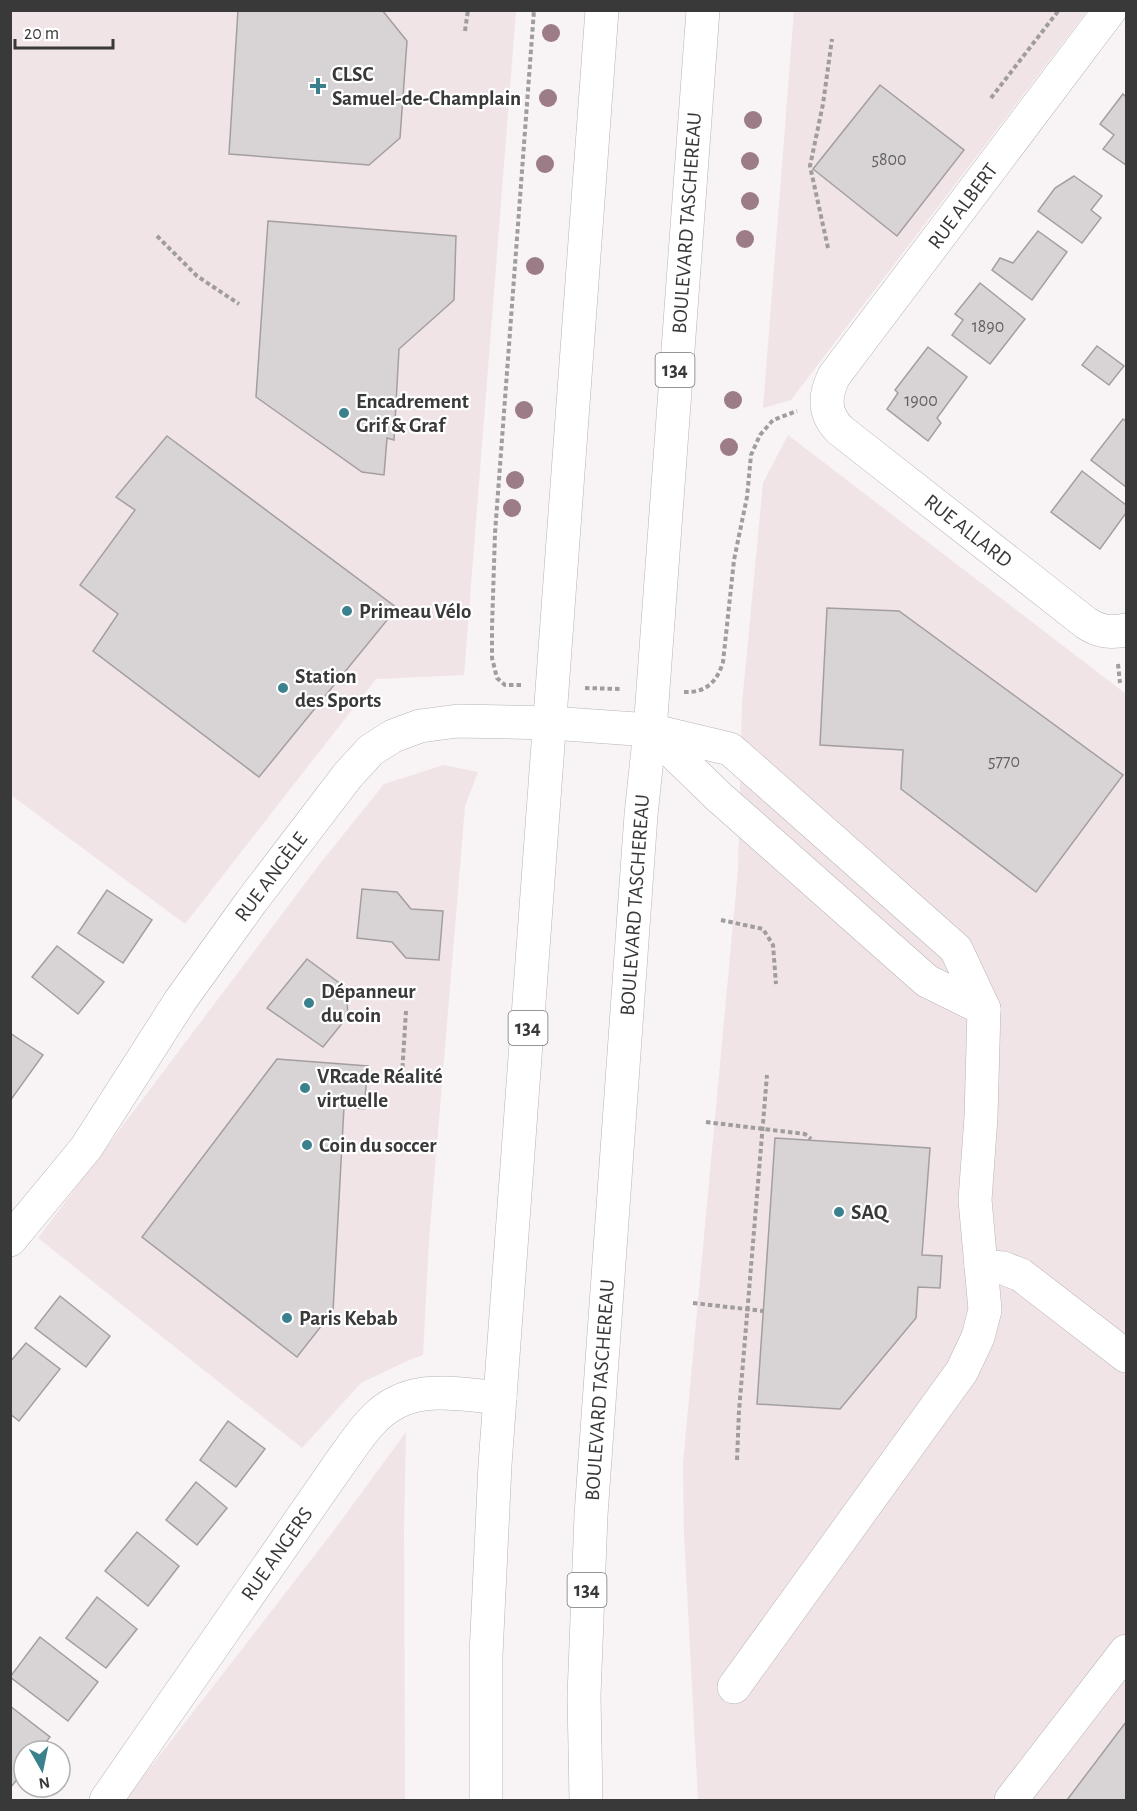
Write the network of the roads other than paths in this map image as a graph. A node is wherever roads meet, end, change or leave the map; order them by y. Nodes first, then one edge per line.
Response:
1 (602, 10) edge
2 (703, 10) edge
3 (1110, 10) edge
4 (812, 408) joint
5 (1126, 630) edge
6 (550, 723) junction
7 (650, 730) junction
8 (984, 1009) junction
9 (14, 1227) edge
10 (981, 1266) junction
11 (1126, 1356) edge
12 (500, 1398) junction
13 (1126, 1651) edge
14 (734, 1687) dead end
15 (106, 1800) edge
16 (486, 1800) edge
17 (586, 1800) edge
18 (1011, 1800) edge

1 - 6 main road, 134
2 - 7 main road, BOULEVARD TASCHEREAU / 134
3 - 4 main road, RUE ALBERT
4 - 5 main road, RUE ALLARD
6 - 7 main road, RUE ANGÈLE
6 - 9 main road, RUE ANGÈLE
6 - 12 main road, 134
7 - 8 main road
7 - 8 main road, RUE ANGÈLE
7 - 17 main road, BOULEVARD TASCHEREAU / 134
8 - 10 main road
10 - 11 main road
10 - 14 main road
12 - 15 main road, RUE ANGERS
12 - 16 main road, 134
13 - 18 main road

